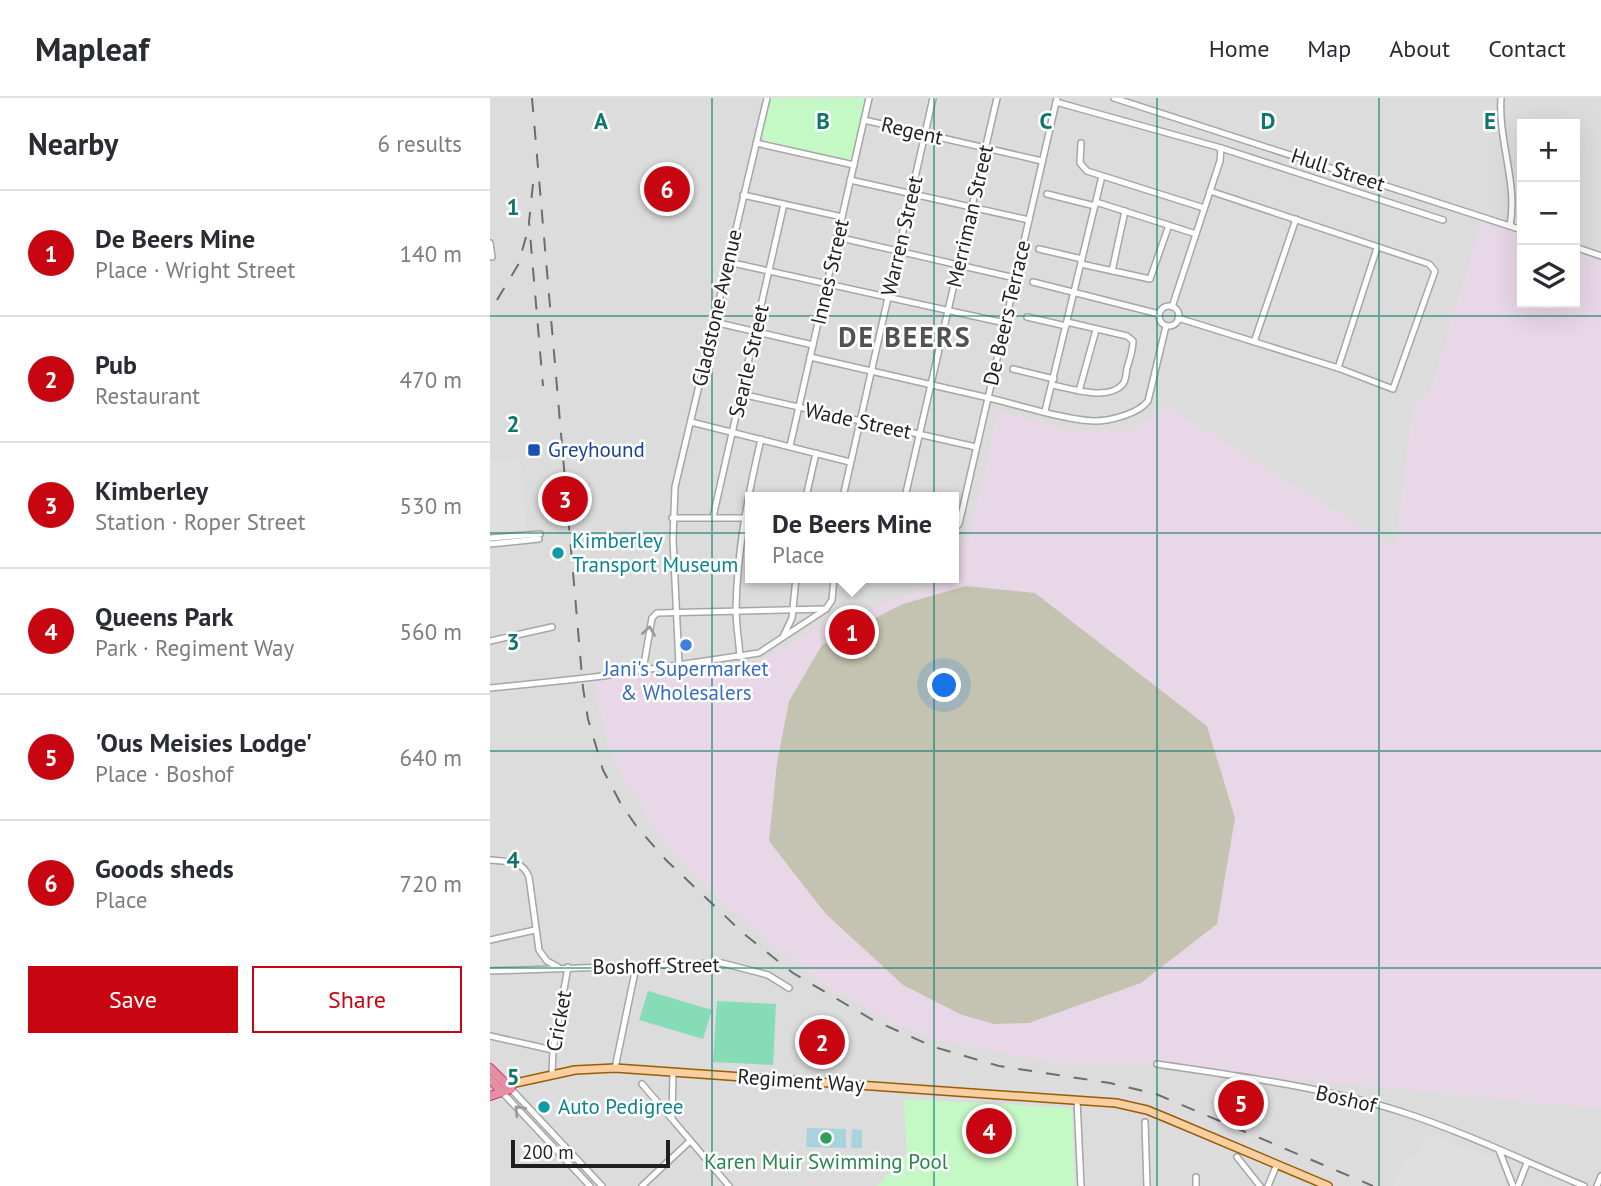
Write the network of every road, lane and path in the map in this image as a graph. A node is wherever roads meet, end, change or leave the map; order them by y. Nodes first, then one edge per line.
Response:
1 (767, 98) edge
2 (869, 98) edge
3 (933, 98) edge
4 (997, 98) edge
5 (1114, 98) edge
6 (1501, 98) edge
7 (1056, 100) edge
8 (864, 120) junction
9 (925, 134) junction
10 (756, 143) junction
11 (1082, 143) dead end
12 (986, 148) junction
13 (1221, 148) junction
14 (1042, 161) junction
15 (854, 164) junction
16 (1102, 176) junction
17 (850, 180) junction
18 (1210, 191) junction
19 (911, 194) junction
20 (1047, 194) dead end
21 (743, 195) junction
22 (784, 204) junction
23 (1095, 204) junction
24 (974, 207) junction
25 (1204, 208) junction
26 (1125, 211) junction
27 (842, 217) junction
28 (1296, 219) junction
29 (1029, 220) junction
30 (1443, 220) dead end
31 (1169, 225) junction
32 (1510, 226) junction
33 (1517, 228) edge
34 (1196, 234) junction
35 (838, 237) junction
36 (490, 243) edge
37 (1039, 248) dead end
38 (1377, 248) junction
39 (1580, 249) edge
40 (899, 252) junction
41 (1601, 256) edge
42 (492, 257) edge
43 (728, 262) junction
44 (1081, 262) junction
45 (959, 266) junction
46 (769, 271) junction
47 (1112, 271) junction
48 (1015, 278) junction
49 (1033, 282) dead end
50 (827, 284) junction
51 (1074, 292) junction
52 (888, 298) junction
53 (1172, 307) junction
54 (948, 311) junction
55 (1159, 314) junction
56 (1027, 317) dead end
57 (1178, 318) junction
58 (714, 322) junction
59 (1005, 323) junction
60 (1067, 324) junction
61 (1167, 326) junction
62 (1096, 330) junction
63 (755, 332) junction
64 (1254, 342) junction
65 (813, 345) junction
66 (810, 357) junction
67 (1013, 369) dead end
68 (1338, 369) junction
69 (871, 371) junction
70 (1053, 382) junction
71 (931, 385) junction
72 (1079, 391) junction
73 (741, 394) junction
74 (988, 397) junction
75 (799, 408) junction
76 (1045, 411) junction
77 (859, 421) junction
78 (691, 422) junction
79 (732, 432) junction
80 (919, 434) junction
81 (761, 439) junction
82 (790, 446) junction
83 (976, 447) junction
84 (816, 453) junction
85 (850, 462) junction
86 (752, 492) edge
87 (807, 492) edge
88 (844, 492) edge
89 (906, 492) edge
90 (959, 513) edge
91 (713, 517) junction
92 (672, 518) junction
93 (745, 518) edge
94 (745, 535) edge
95 (490, 538) edge
96 (490, 544) edge
97 (796, 583) edge
98 (834, 583) edge
99 (794, 609) junction
100 (826, 609) junction
101 (736, 610) junction
102 (675, 611) junction
103 (552, 627) dead end
104 (781, 640) junction
105 (490, 641) edge
106 (740, 657) junction
107 (678, 665) junction
108 (643, 670) junction
109 (490, 688) edge
110 (490, 860) edge
111 (535, 930) junction
112 (490, 940) edge
113 (568, 967) junction
114 (636, 967) junction
115 (559, 968) junction
116 (490, 971) edge
117 (789, 988) dead end
118 (490, 1036) edge
119 (553, 1050) junction
120 (1157, 1064) dead end
121 (490, 1068) edge
122 (615, 1068) junction
123 (673, 1072) junction
124 (552, 1074) junction
125 (490, 1080) edge
126 (642, 1084) dead end
127 (501, 1089) edge
128 (490, 1096) edge
129 (673, 1097) junction
130 (1077, 1100) junction
131 (658, 1102) junction
132 (672, 1119) junction
133 (1145, 1122) dead end
134 (690, 1141) junction
135 (1499, 1150) junction
136 (1237, 1157) dead end
137 (1527, 1163) junction
138 (1277, 1164) junction
139 (1601, 1176) edge
140 (1196, 1177) dead end
141 (648, 1180) junction
142 (590, 1186) edge
143 (602, 1186) edge
144 (642, 1186) edge
145 (653, 1186) edge
146 (729, 1186) edge
147 (1081, 1186) edge
148 (1147, 1186) edge
149 (1196, 1186) edge
150 (1260, 1186) edge
151 (1268, 1186) edge
152 (1328, 1186) edge
153 (1515, 1186) edge
154 (1584, 1186) edge
155 (1597, 1186) edge

1 - 10 street, Gladstone Avenue
2 - 8 street, Innes Street
3 - 9 street, Warren Street
4 - 12 street, Merriman Street
5 - 32 street, Hull Street
6 - 32 street
7 - 13 street
7 - 14 street, De Beers Terrace
8 - 9 street, Regent
8 - 15 street, Innes Street
9 - 12 street, Regent
9 - 19 street, Warren Street
10 - 15 street
10 - 21 street, Gladstone Avenue
11 - 16 street
12 - 14 street, Regent
12 - 24 street, Merriman Street
13 - 18 street
13 - 30 street
14 - 29 street, De Beers Terrace
15 - 17 street, Innes Street
16 - 23 street
16 - 25 street
17 - 19 street
17 - 27 street, Innes Street
18 - 25 street
18 - 28 street
19 - 24 street
19 - 40 street, Warren Street
20 - 23 street
21 - 22 street
21 - 43 street, Gladstone Avenue
22 - 27 street
22 - 46 street, Searle Street
23 - 26 street
23 - 44 street
24 - 29 street
24 - 45 street, Merriman Street
25 - 34 street
26 - 31 street
26 - 47 street
27 - 35 street, Innes Street
28 - 38 street
28 - 64 street
29 - 48 street, De Beers Terrace
31 - 34 street
31 - 47 street
32 - 33 street, Hull Street
34 - 53 street
35 - 40 street
35 - 50 street, Innes Street
36 - 42 street
37 - 44 street
38 - 68 street
38 - 68 street
39 - 41 street
40 - 45 street
40 - 52 street, Warren Street
43 - 46 street
43 - 58 street, Gladstone Avenue
44 - 47 street
44 - 51 street
45 - 48 street
45 - 54 street, Merriman Street
46 - 50 street
46 - 63 street, Searle Street
48 - 59 street, De Beers Terrace
49 - 51 street
50 - 52 street
50 - 65 street, Innes Street
51 - 55 street
51 - 60 street
52 - 54 street
52 - 69 street, Warren Street
53 - 55 street
53 - 57 street
54 - 59 street
54 - 71 street, Merriman Street
55 - 61 street
56 - 60 street
57 - 61 street
57 - 64 street
58 - 63 street
58 - 78 street, Gladstone Avenue
59 - 74 street, De Beers Terrace
60 - 62 street
60 - 70 street
61 - 76 street
62 - 72 street
62 - 72 street
63 - 65 street
63 - 73 street, Searle Street
64 - 68 street
65 - 66 street, Innes Street
66 - 69 street
66 - 75 street, Innes Street
67 - 70 street
69 - 71 street
69 - 77 street, Warren Street
70 - 72 street
70 - 76 street
71 - 74 street
71 - 80 street, Merriman Street
73 - 75 street, Wade Street
73 - 79 street, Searle Street
74 - 76 street
74 - 83 street, De Beers Terrace
75 - 77 street, Wade Street
75 - 82 street, Innes Street
77 - 80 street, Wade Street
77 - 85 street, Warren Street
78 - 79 street
78 - 92 street, Gladstone Avenue
79 - 81 street
79 - 91 street, Searle Street
80 - 83 street, Wade Street
80 - 89 street, Merriman Street
81 - 82 street
81 - 86 street
82 - 84 street
83 - 90 street, De Beers Terrace
84 - 85 street
84 - 87 street
85 - 88 street, Warren Street
91 - 92 street
91 - 93 street
92 - 102 street, Gladstone Avenue
94 - 101 street
95 - 96 street
97 - 99 street
98 - 100 street
99 - 100 street
99 - 101 street
99 - 104 street
100 - 104 street
101 - 102 street
101 - 106 street
102 - 107 street, Gladstone Avenue
108 -> 102 street
103 - 105 street
104 - 106 street
106 - 107 street
107 - 108 street
108 - 109 street, bridge
110 - 111 street
111 - 112 street
111 - 115 street
113 - 114 street, Boshoff Street
113 - 115 street, Boshoff Street
113 - 119 street, Cricket
114 - 117 street, Boshoff Street
114 - 122 street
115 - 116 street, Boshoff Street
118 - 119 street
119 - 124 street, Cricket
120 - 135 street, Boshof
121 - 127 highway
122 - 123 main road, Regiment Way
122 - 124 main road, Regiment Way
123 - 129 street
123 - 130 main road, Regiment Way
124 - 127 main road, Regiment Way
125 - 127 highway
126 - 131 street
127 - 128 highway
142 -> 127 street
127 - 143 street
129 - 131 street
129 - 132 street
130 - 138 main road, Regiment Way
130 - 147 street
131 - 132 street
132 - 134 street
133 - 148 street
134 - 141 street
134 - 146 street
135 - 137 street, Boshof
135 - 153 street
136 - 150 street
137 - 153 street
137 - 154 street, Boshof
138 - 151 street
138 - 152 main road, Regiment Way
139 - 155 street
140 - 149 street
141 - 144 street
141 - 145 street

